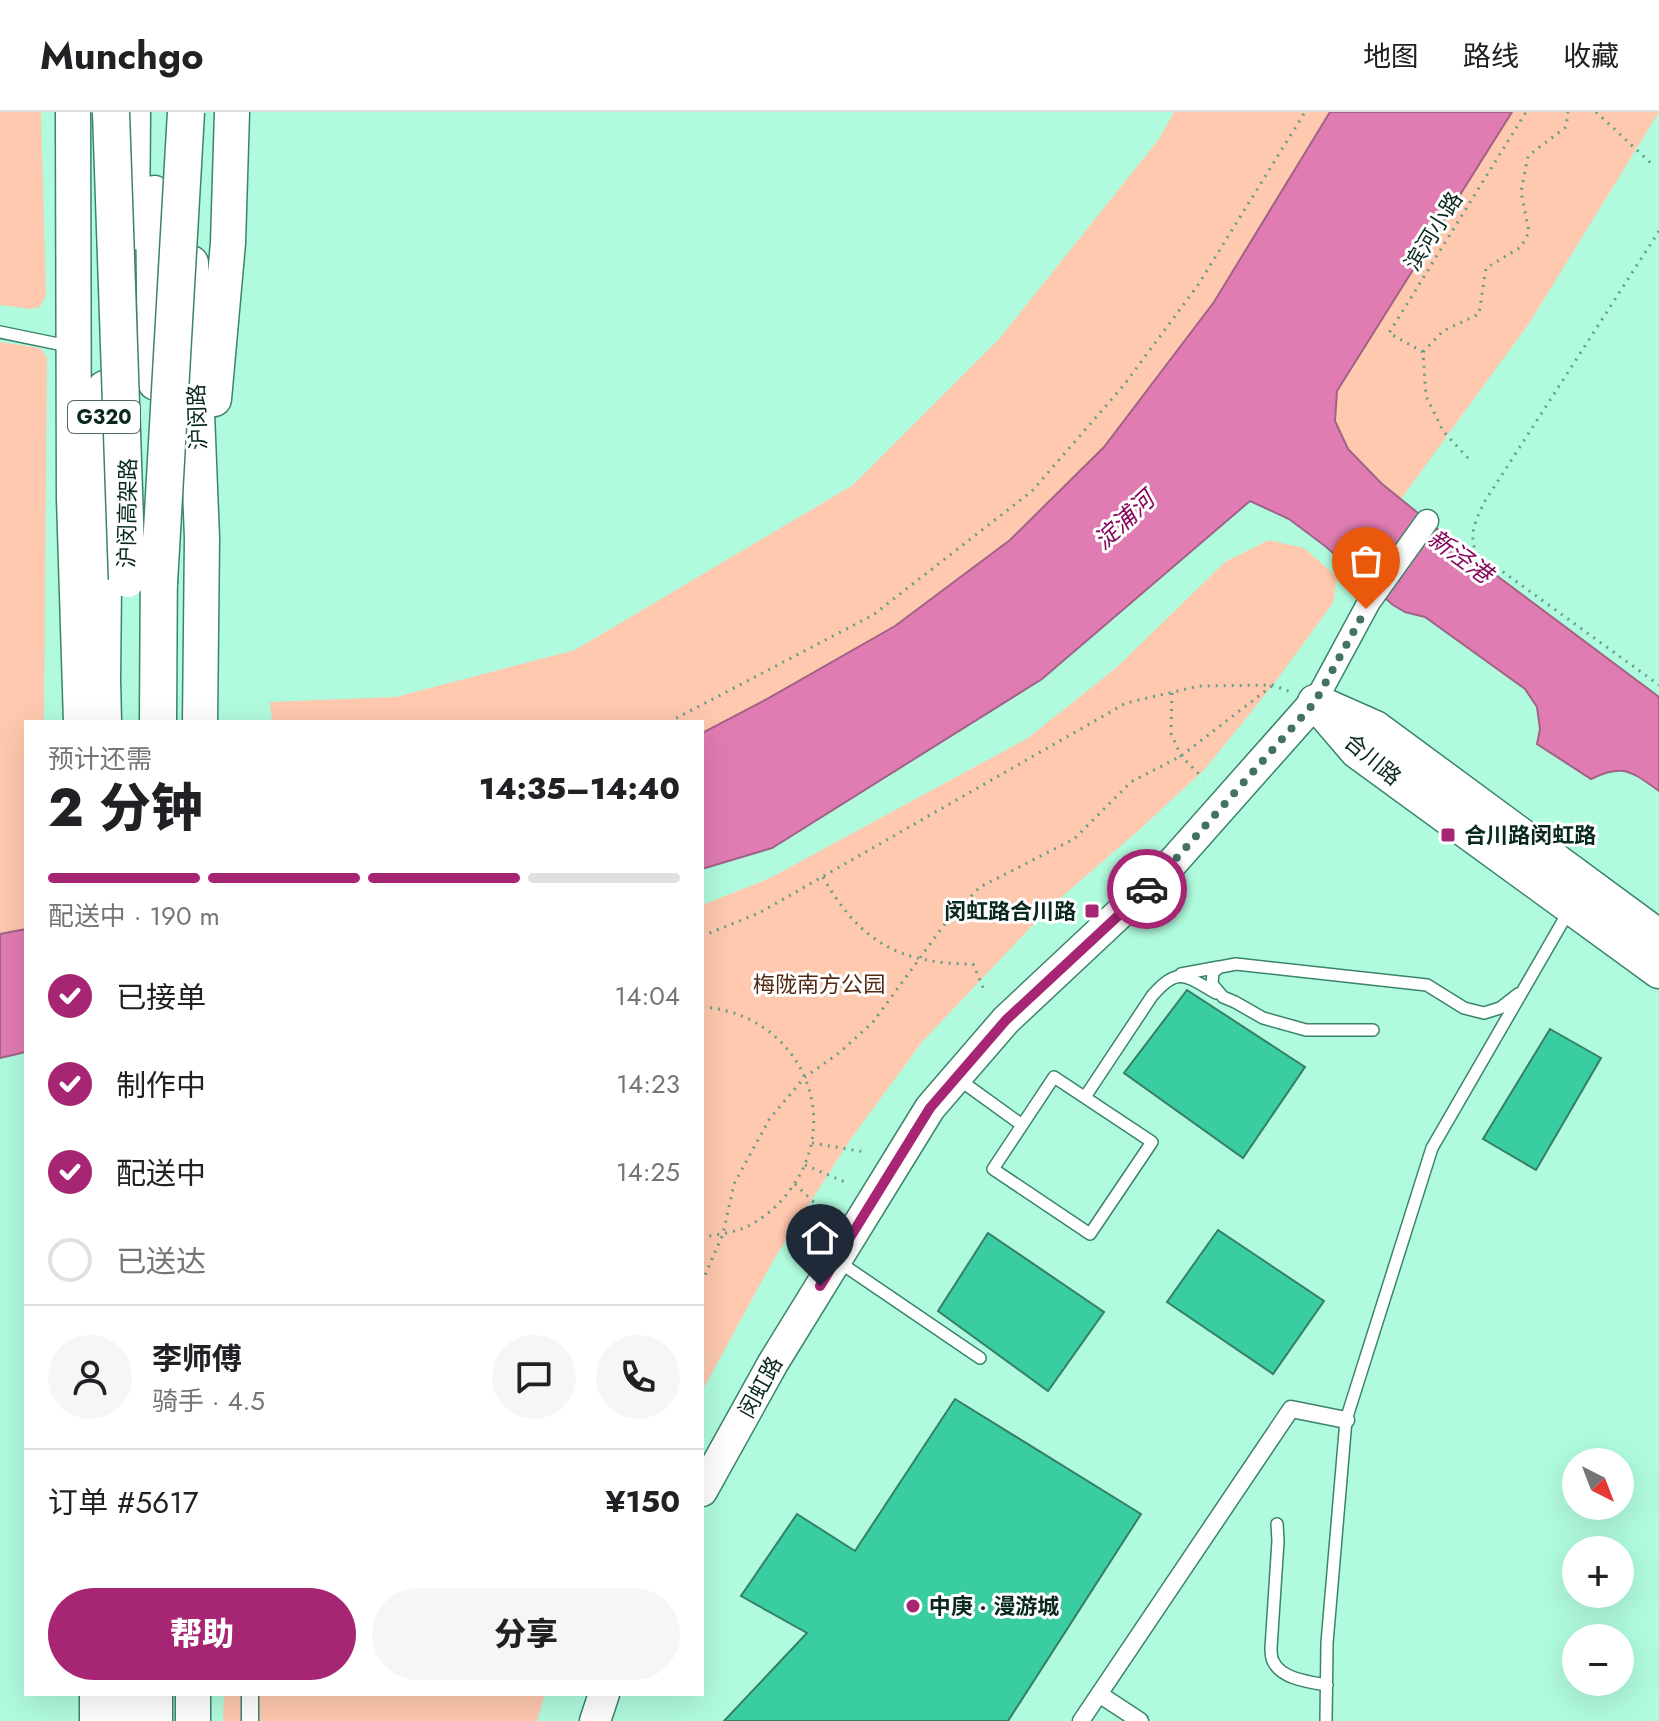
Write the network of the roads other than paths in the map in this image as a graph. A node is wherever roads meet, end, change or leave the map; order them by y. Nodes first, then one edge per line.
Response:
1 (73, 112) edge
2 (112, 112) edge
3 (132, 112) edge
4 (155, 112) edge
5 (186, 112) edge
6 (232, 112) edge
7 (0, 332) edge
8 (73, 346) junction
9 (1427, 521) dead end
10 (202, 538) junction
11 (143, 581) junction
12 (1315, 702) junction
13 (81, 720) edge
14 (103, 720) edge
15 (124, 720) edge
16 (158, 720) edge
17 (200, 720) edge
18 (1571, 907) junction
19 (1659, 937) edge
20 (1225, 966) junction
21 (1659, 971) edge
22 (1176, 975) junction
23 (1524, 989) junction
24 (1223, 997) junction
25 (1373, 1030) dead end
26 (956, 1078) junction
27 (1085, 1097) junction
28 (1022, 1125) junction
29 (836, 1260) junction
30 (980, 1358) dead end
31 (1346, 1420) junction
32 (704, 1487) edge
33 (1277, 1524) dead end
34 (1327, 1685) junction
35 (1099, 1694) junction
36 (97, 1696) edge
37 (122, 1696) edge
38 (154, 1696) edge
39 (158, 1696) edge
40 (193, 1696) edge
41 (250, 1696) edge
42 (603, 1696) edge
43 (97, 1721) edge
44 (120, 1721) edge
45 (154, 1721) edge
46 (193, 1721) edge
47 (250, 1721) edge
48 (595, 1721) edge
49 (1081, 1721) edge
50 (1140, 1721) edge
51 (1326, 1721) edge

1 - 8 main road
2 - 11 highway, bridge
2 - 14 highway, G320
3 - 11 highway, 沪闵高架路, bridge
4 - 11 highway, 沪闵高架路, bridge
5 - 10 main road, 沪闵路
5 - 11 highway, bridge
6 - 10 main road
7 - 8 lane
8 - 13 main road
9 - 12 street
10 - 17 main road, 沪闵路
11 - 15 highway, 沪闵高架路
11 - 16 highway, 沪闵高架路
12 - 18 main road, 合川路
12 - 19 main road, 合川路
12 - 26 main road, 闵虹路
18 - 21 main road, 合川路
18 - 23 lane
20 - 22 lane
20 - 23 lane
20 - 24 lane
22 - 24 lane
22 - 27 lane
23 - 31 lane
24 - 25 lane
26 - 28 lane
26 - 29 main road, 闵虹路
27 - 28 lane
27 - 28 lane
29 - 30 lane
29 - 32 main road, 闵虹路
31 - 34 lane
31 - 35 street
33 - 34 lane
34 - 51 lane
35 - 49 street
35 - 50 street
36 - 43 main road
37 - 44 highway
38 - 45 highway
39 - 44 street
40 - 46 main road
41 - 47 street
42 - 48 main road

